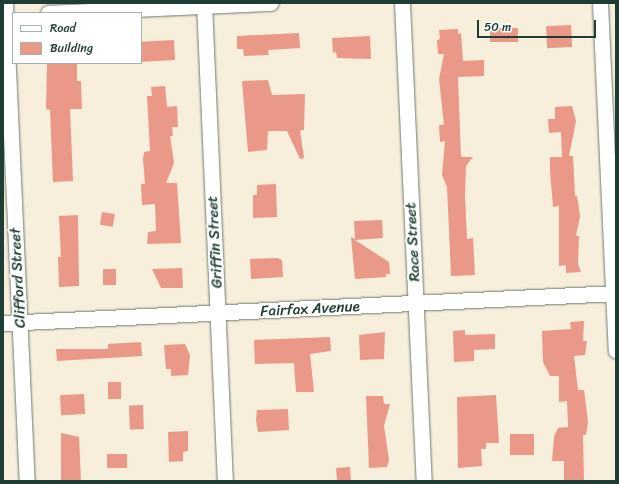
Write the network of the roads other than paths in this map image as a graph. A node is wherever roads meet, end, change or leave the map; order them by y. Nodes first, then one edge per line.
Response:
1 (271, 3) edge
2 (402, 3) edge
3 (600, 3) edge
4 (204, 4) edge
5 (7, 12) edge
6 (65, 12) edge
7 (615, 293) edge
8 (416, 304) junction
9 (218, 314) junction
10 (3, 323) edge
11 (21, 323) junction
12 (616, 351) edge
13 (27, 481) edge
14 (225, 481) edge
15 (424, 481) edge

1 - 4 street
2 - 8 street, Race Street
3 - 7 street
4 - 6 street
4 - 9 street, Griffin Street
5 - 11 street, Clifford Street
7 - 8 street, Fairfax Avenue
7 - 12 street
8 - 9 street, Fairfax Avenue
8 - 15 street, Race Street
9 - 11 street, Fairfax Avenue
9 - 14 street, Griffin Street
10 - 11 street, Fairfax Avenue
11 - 13 street, Clifford Street

